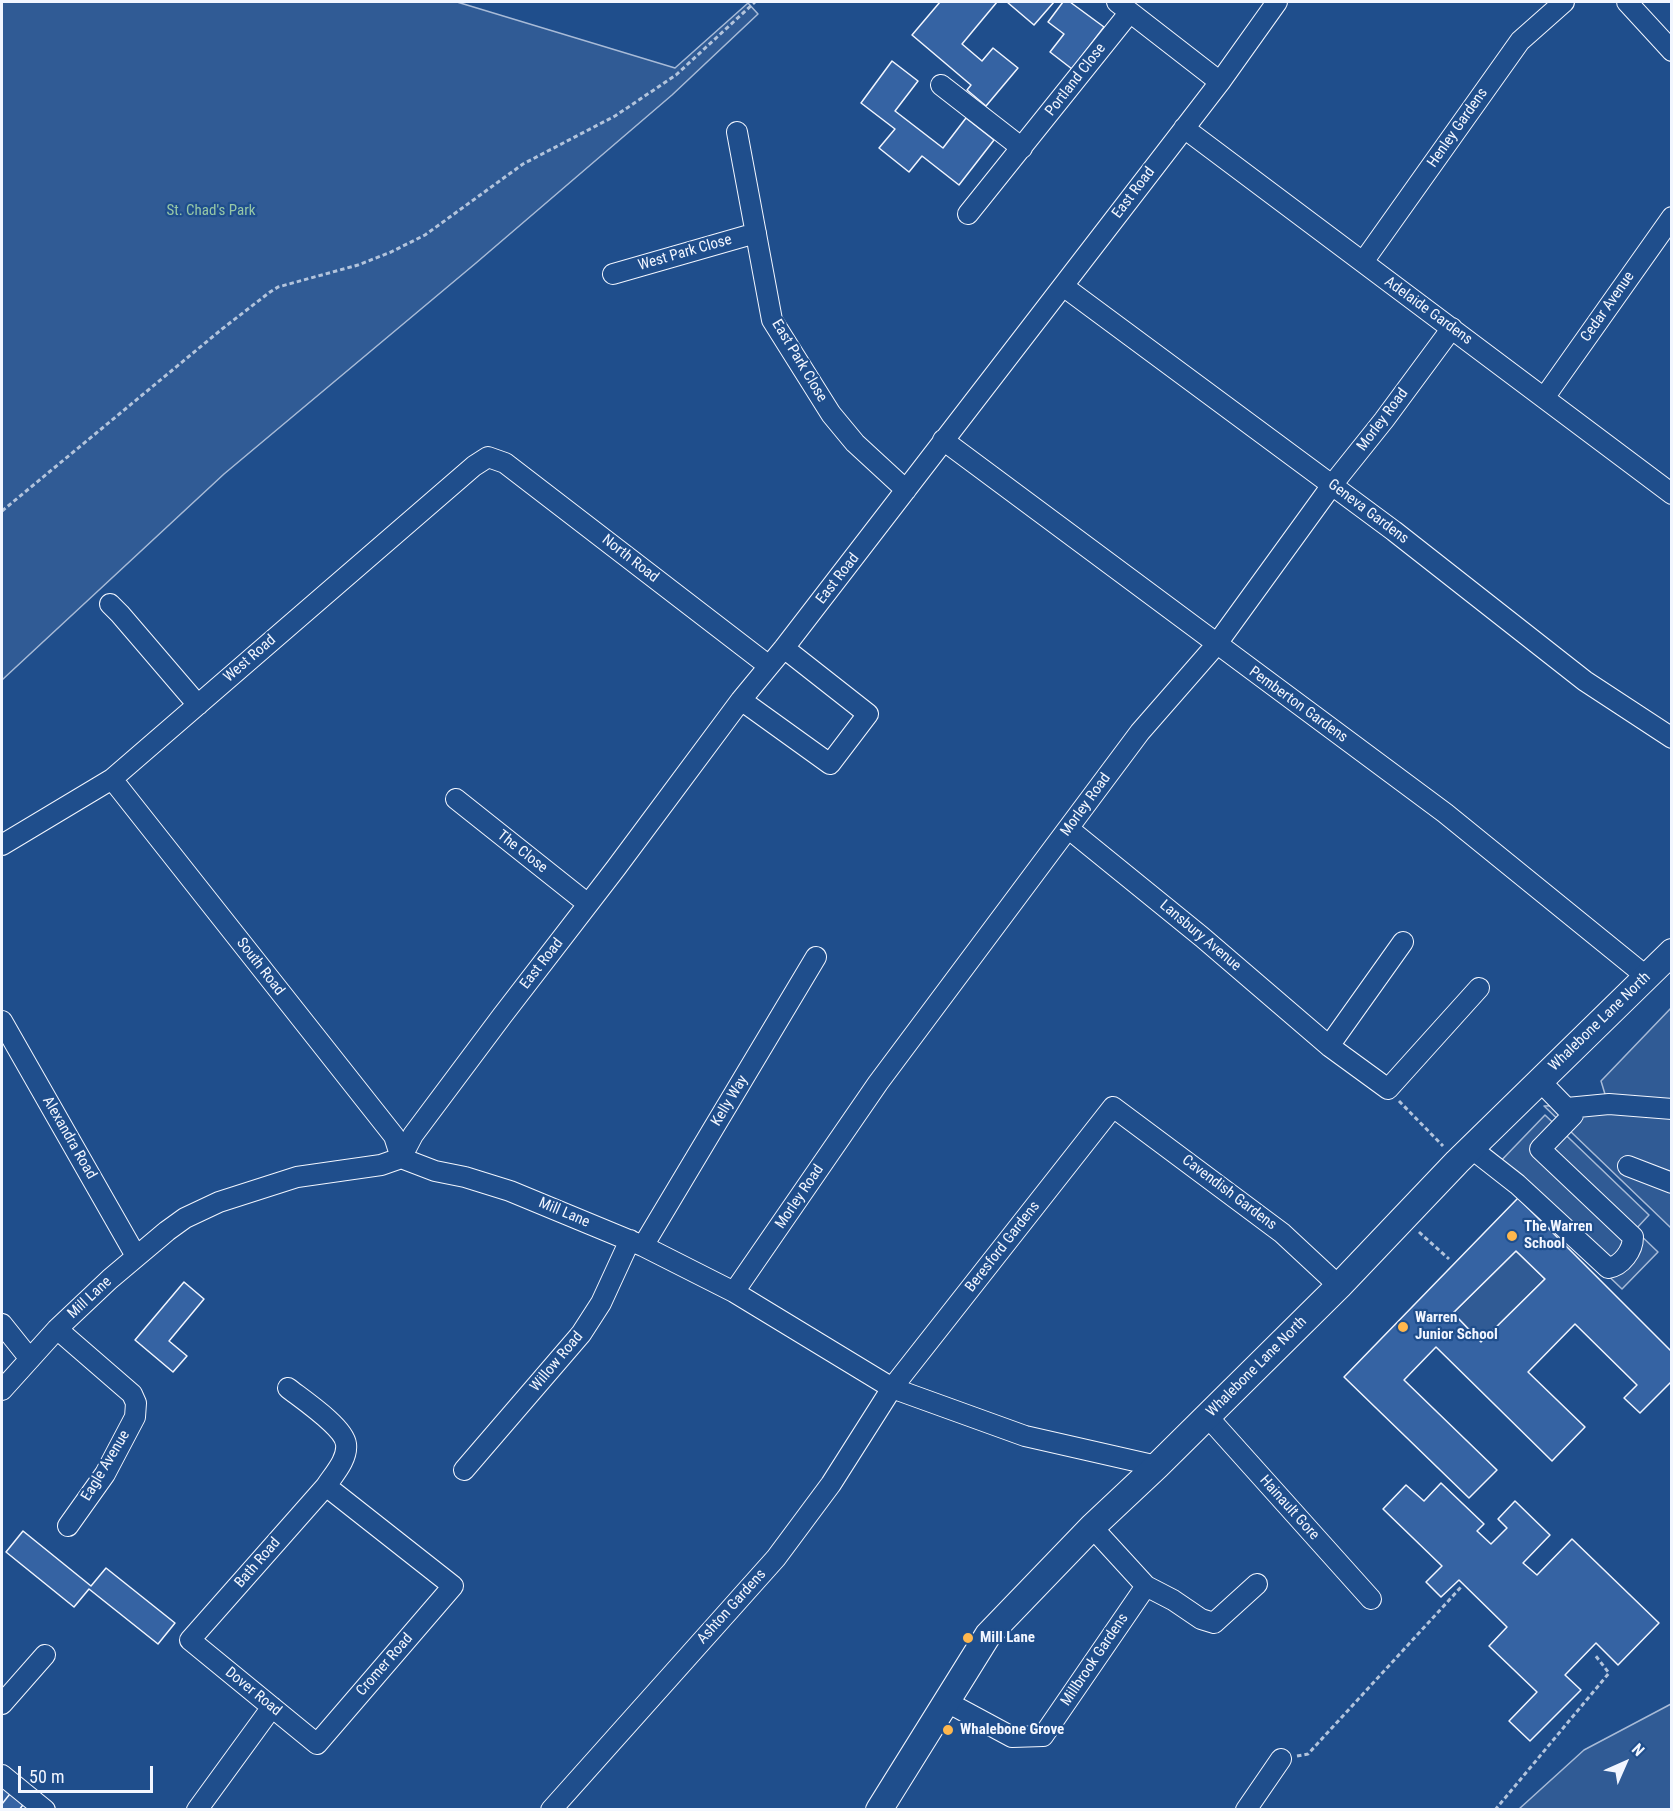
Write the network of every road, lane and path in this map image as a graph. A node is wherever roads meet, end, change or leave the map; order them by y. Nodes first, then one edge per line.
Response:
1 (754, 2) edge
2 (1277, 2) edge
3 (1564, 2) edge
4 (1627, 2) edge
5 (1123, 7) edge
6 (1671, 51) edge
7 (1220, 82) junction
8 (941, 85) dead end
9 (1184, 128) junction
10 (737, 132) dead end
11 (1022, 148) junction
12 (968, 214) dead end
13 (1671, 217) edge
14 (756, 233) junction
15 (1363, 262) junction
16 (613, 274) dead end
17 (1063, 286) junction
18 (1452, 328) junction
19 (1544, 398) junction
20 (943, 440) junction
21 (488, 458) joint
22 (1332, 485) junction
23 (906, 490) junction
24 (1671, 495) edge
25 (2, 511) edge
26 (110, 604) dead end
27 (1216, 645) junction
28 (784, 648) junction
29 (769, 666) junction
30 (741, 700) junction
31 (198, 705) junction
32 (1671, 738) edge
33 (112, 779) junction
34 (456, 799) dead end
35 (1069, 829) junction
36 (2, 845) edge
37 (588, 904) junction
38 (1403, 942) dead end
39 (1671, 952) edge
40 (816, 957) dead end
41 (1647, 978) junction
42 (1479, 988) dead end
43 (2, 1021) edge
44 (1329, 1046) junction
45 (1540, 1081) junction
46 (1388, 1089) junction
47 (1113, 1107) joint
48 (1567, 1108) junction
49 (1671, 1109) edge
50 (1464, 1155) junction
51 (401, 1158) junction
52 (1628, 1166) dead end
53 (1671, 1183) edge
54 (1404, 1218) junction
55 (637, 1243) junction
56 (136, 1256) junction
57 (1449, 1259) dead end
58 (1339, 1286) junction
59 (734, 1292) junction
60 (2, 1324) edge
61 (57, 1329) junction
62 (30, 1359) junction
63 (288, 1388) dead end
64 (892, 1388) junction
65 (2, 1390) edge
66 (1207, 1416) junction
67 (1157, 1466) junction
68 (464, 1470) dead end
69 (326, 1486) junction
70 (68, 1526) dead end
71 (1092, 1527) junction
72 (1257, 1584) dead end
73 (1146, 1586) junction
74 (1462, 1586) dead end
75 (1371, 1599) dead end
76 (190, 1640) joint
77 (45, 1655) dead end
78 (1595, 1655) dead end
79 (946, 1702) junction
80 (2, 1704) edge
81 (272, 1707) junction
82 (317, 1744) joint
83 (1281, 1759) joint
84 (2, 1775) edge
85 (45, 1809) edge
86 (197, 1809) edge
87 (551, 1809) edge
88 (879, 1809) edge
89 (1246, 1809) edge
90 (1495, 1809) edge

1 - 25 path
2 - 7 street, East Road
3 - 15 street, Henley Gardens
4 - 6 street
5 - 7 street
5 - 11 street, Portland Close
7 - 9 street, East Road
8 - 11 street
9 - 15 street, Adelaide Gardens
9 - 17 street, East Road
10 - 14 street, East Park Close
11 - 12 street, Portland Close
13 - 19 street, Cedar Avenue
14 - 16 street, West Park Close
14 - 23 street, East Park Close
15 - 18 street, Adelaide Gardens
17 - 20 street, East Road
17 - 22 street, Geneva Gardens
18 - 19 street, Adelaide Gardens
18 - 22 street, Morley Road
19 - 24 street, Adelaide Gardens
20 - 23 street, East Road
20 - 27 street, Pemberton Gardens
21 - 29 street, North Road
21 - 31 street, West Road
22 - 27 street, Morley Road
22 - 32 street, Geneva Gardens
23 - 28 street, East Road
26 - 31 street
27 - 35 street, Morley Road
27 - 41 street, Pemberton Gardens
28 - 29 street, East Road
28 - 30 street
29 - 30 street, East Road
30 - 37 street, East Road
31 - 33 street, West Road
33 - 36 street, West Road
33 - 51 street, South Road
34 - 37 street, The Close
35 - 44 street, Lansbury Avenue
35 - 59 street, Morley Road
37 - 51 street, East Road
38 - 44 street
39 - 41 main road, Whalebone Lane North
40 - 55 street, Kelly Way
41 - 45 main road, Whalebone Lane North
42 - 46 street
43 - 56 street, Alexandra Road
44 - 46 street, Lansbury Avenue
45 - 48 street
45 - 50 main road, Whalebone Lane North
46 - 50 path
47 - 58 street, Cavendish Gardens
47 - 64 street, Beresford Gardens
48 - 49 street
48 - 50 street
50 - 54 main road, Whalebone Lane North
51 - 55 street, Mill Lane
51 - 56 street, Mill Lane
52 - 53 street
54 - 57 path
54 - 58 main road, Whalebone Lane North
55 - 59 street, Mill Lane
55 - 68 street, Willow Road
56 - 61 street, Mill Lane
58 - 66 main road, Whalebone Lane North
59 - 64 street, Mill Lane
60 - 62 street
61 - 62 street, Mill Lane
61 - 70 street, Eagle Avenue
62 - 65 street, Mill Lane
63 - 69 street, Bath Road
64 - 67 street, Mill Lane
64 - 87 street, Ashton Gardens
66 - 67 main road, Whalebone Lane North
66 - 75 street, Hainault Gore
67 - 71 main road, Whalebone Lane North
69 - 76 street, Bath Road
69 - 82 street, Cromer Road
71 - 73 street
71 - 79 main road, Whalebone Lane North
72 - 73 street
73 - 79 street, Millbrook Gardens
74 - 83 path
76 - 81 street, Dover Road
77 - 80 street
78 - 90 path
79 - 88 main road, Whalebone Lane North
81 - 82 street, Dover Road
81 - 86 street
83 - 89 street
84 - 85 street

